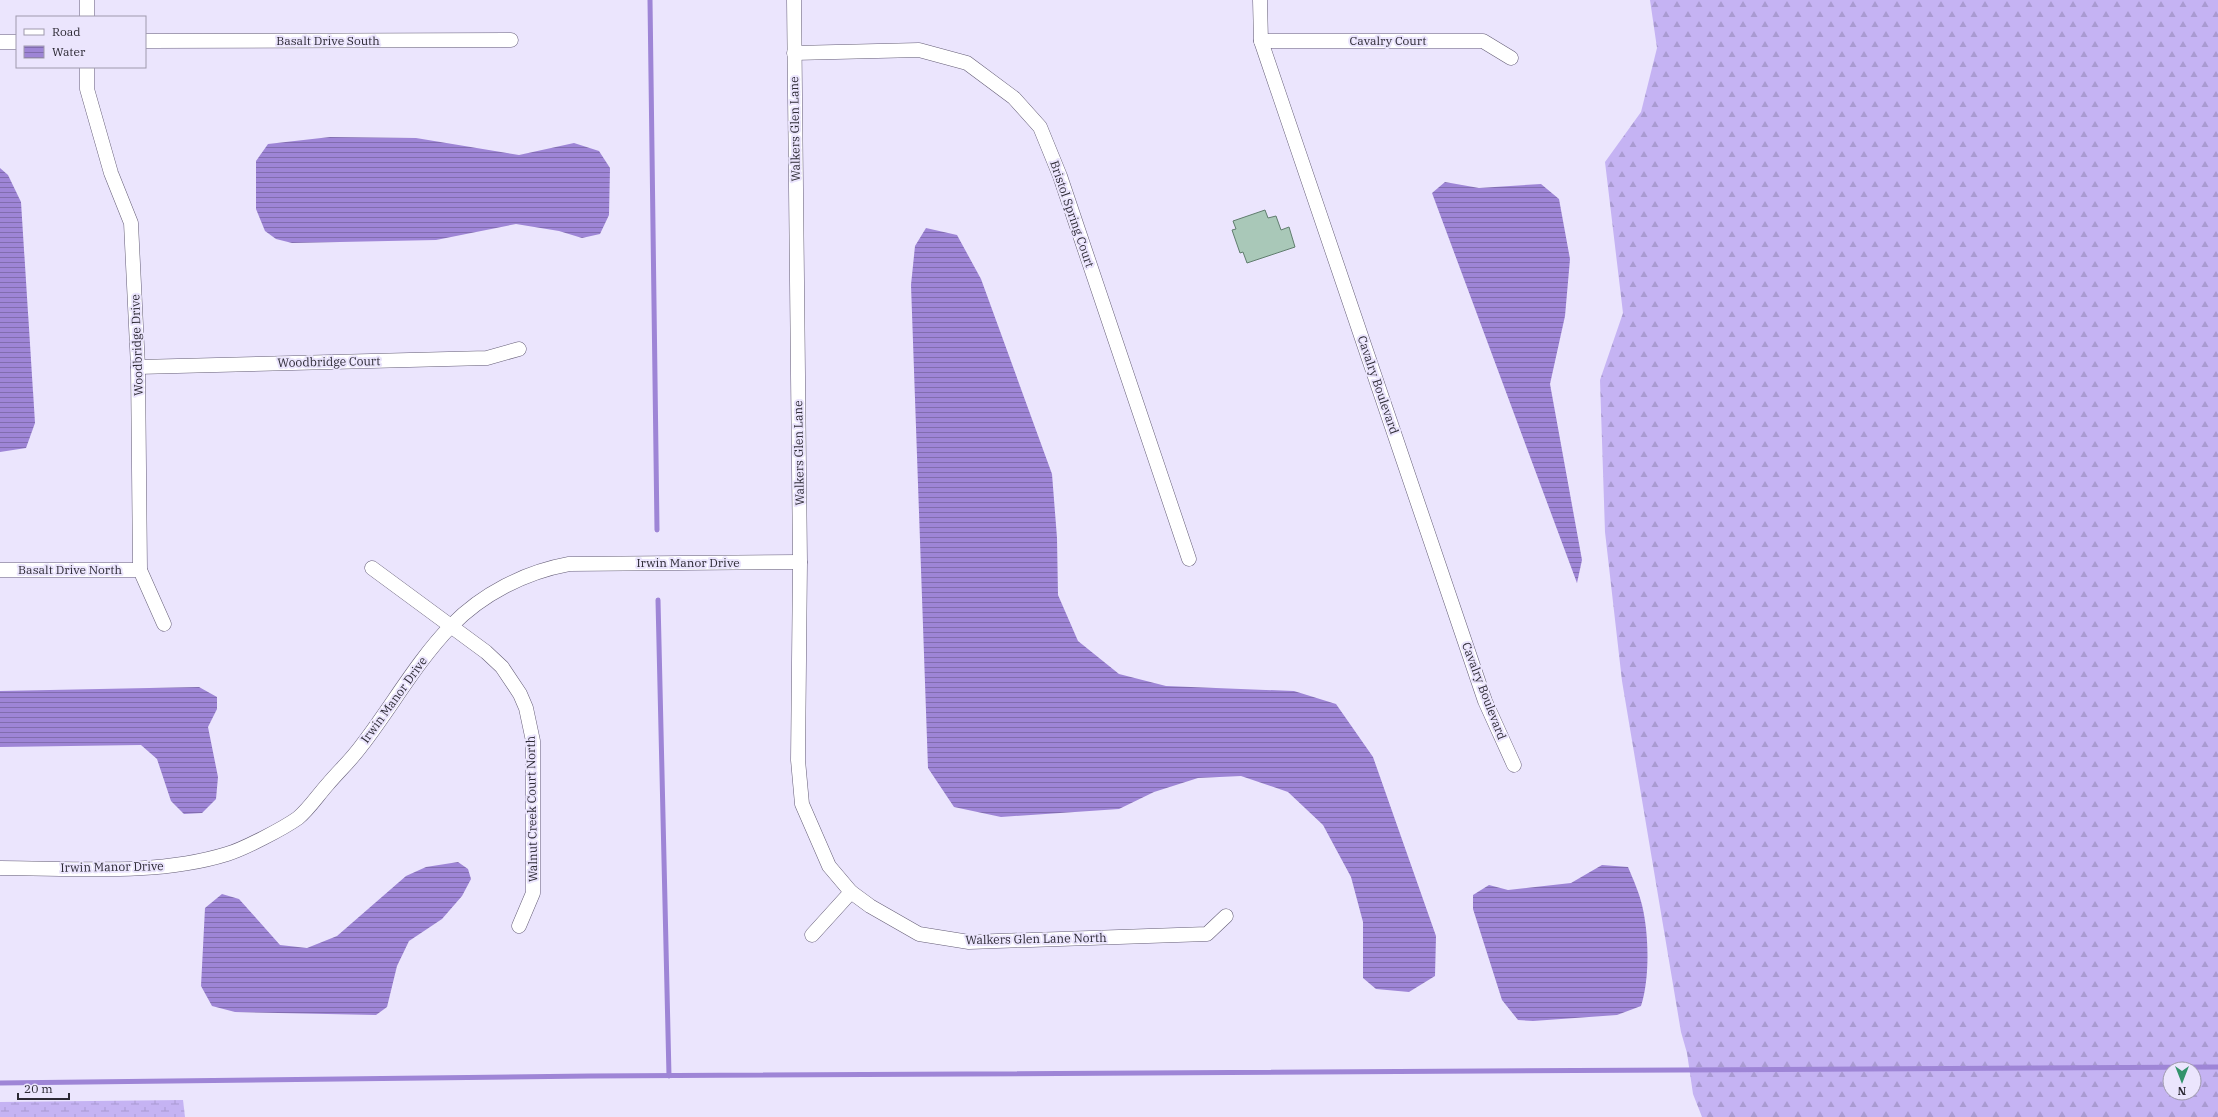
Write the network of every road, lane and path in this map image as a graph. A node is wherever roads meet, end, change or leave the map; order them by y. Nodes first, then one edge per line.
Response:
1 (87, 0) edge
2 (794, 0) edge
3 (1260, 0) edge
4 (87, 16) edge
5 (511, 40) dead end
6 (1261, 41) junction
7 (0, 42) edge
8 (16, 42) edge
9 (146, 42) edge
10 (794, 53) junction
11 (1511, 58) dead end
12 (87, 68) edge
13 (519, 349) dead end
14 (138, 367) junction
15 (1189, 559) dead end
16 (800, 562) junction
17 (372, 568) dead end
18 (0, 570) edge
19 (140, 570) junction
20 (164, 624) dead end
21 (451, 626) junction
22 (1514, 765) dead end
23 (0, 868) edge
24 (851, 892) junction
25 (1226, 916) dead end
26 (519, 926) dead end
27 (812, 934) dead end

1 - 4 street
2 - 10 street, Walkers Glen Lane
3 - 6 street, Cavalry Boulevard
5 - 9 street, Basalt Drive South
6 - 11 street, Cavalry Court
6 - 22 street, Cavalry Boulevard
7 - 8 street
10 - 15 street, Bristol Spring Court
10 - 16 street, Walkers Glen Lane
12 - 14 street, Woodbridge Drive
13 - 14 street, Woodbridge Court
14 - 19 street, Woodbridge Drive
16 - 21 street, Irwin Manor Drive
16 - 24 street, Walkers Glen Lane
17 - 21 street, Walnut Creek Court North
18 - 19 street, Basalt Drive North
19 - 20 street, Woodbridge Drive
21 - 23 street, Irwin Manor Drive
21 - 26 street, Walnut Creek Court North
24 - 25 street, Walkers Glen Lane North
24 - 27 street

